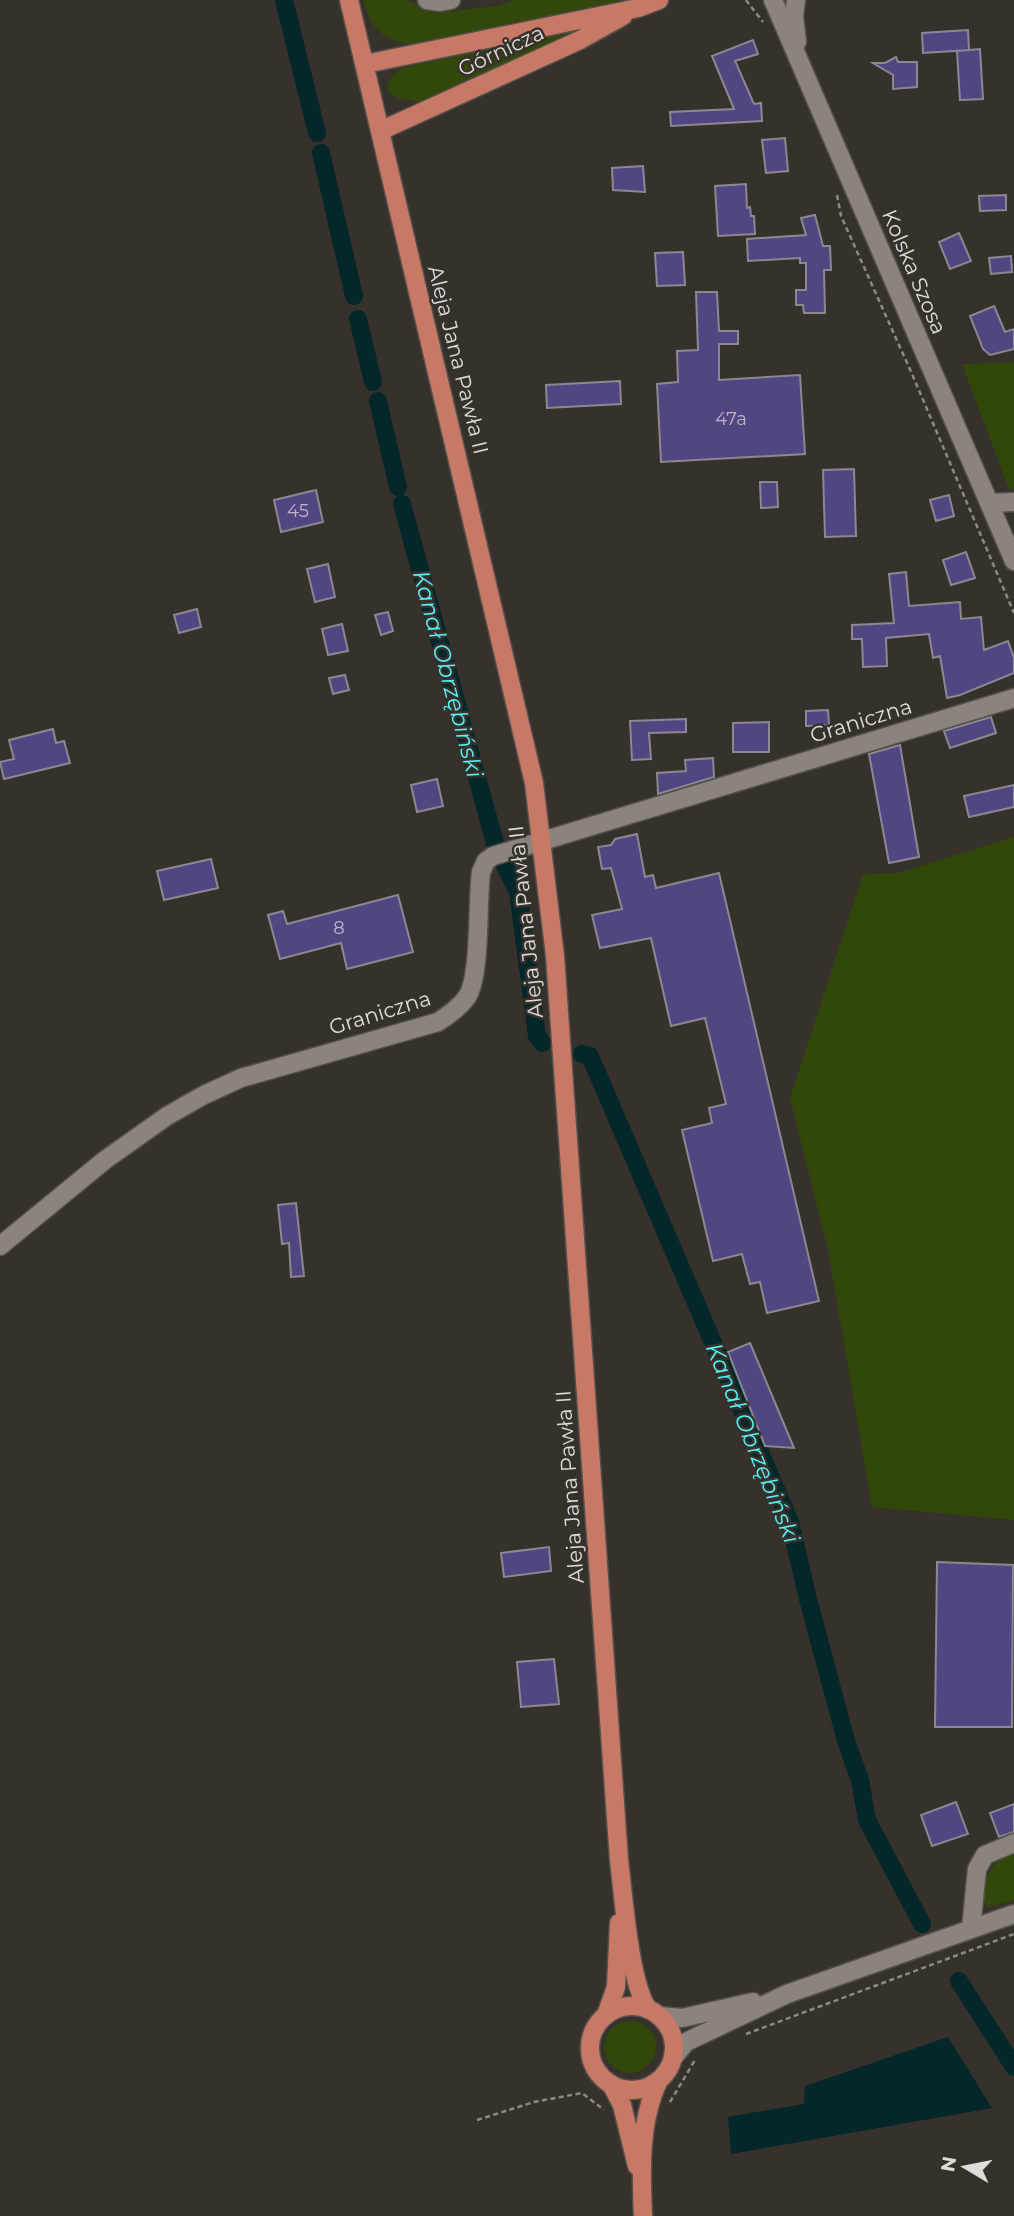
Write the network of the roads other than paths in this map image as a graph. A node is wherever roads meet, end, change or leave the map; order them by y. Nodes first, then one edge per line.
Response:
1 (349, 0) edge
2 (427, 0) edge
3 (451, 0) edge
4 (659, 0) edge
5 (773, 0) edge
6 (796, 0) edge
7 (638, 8) junction
8 (799, 63) junction
9 (365, 64) junction
10 (380, 131) junction
11 (1014, 502) edge
12 (991, 503) junction
13 (1014, 561) edge
14 (1014, 698) edge
15 (542, 843) junction
16 (0, 1246) edge
17 (1014, 1843) edge
18 (619, 1860) junction
19 (1014, 1913) edge
20 (971, 1929) junction
21 (787, 1994) junction
22 (654, 2013) junction
23 (606, 2015) junction
24 (673, 2058) junction
25 (659, 2080) junction
26 (611, 2084) junction
27 (642, 2190) junction
28 (643, 2216) edge

1 - 9 main road, Aleja Jana Pawła II
2 - 3 street
4 - 7 main road, Górnicza
5 - 8 street, Kolska Szosa
6 - 8 street
7 - 9 main road, Górnicza
7 - 10 main road, Górnicza
8 - 12 street, Kolska Szosa
9 - 10 main road, Aleja Jana Pawła II
10 - 15 main road, Aleja Jana Pawła II
11 - 12 street
12 - 13 street, Kolska Szosa
14 - 15 street, Graniczna
15 - 16 street, Graniczna
15 - 18 main road, Aleja Jana Pawła II
17 - 20 street
18 - 22 main road, Aleja Jana Pawła II
18 - 23 main road, Aleja Jana Pawła II
19 - 20 street
20 - 21 street
21 - 22 street
21 - 24 street
22 - 23 main road
22 - 24 main road
23 - 26 main road
24 - 25 main road
25 - 26 main road
25 - 27 main road
26 - 27 main road
27 - 28 main road

